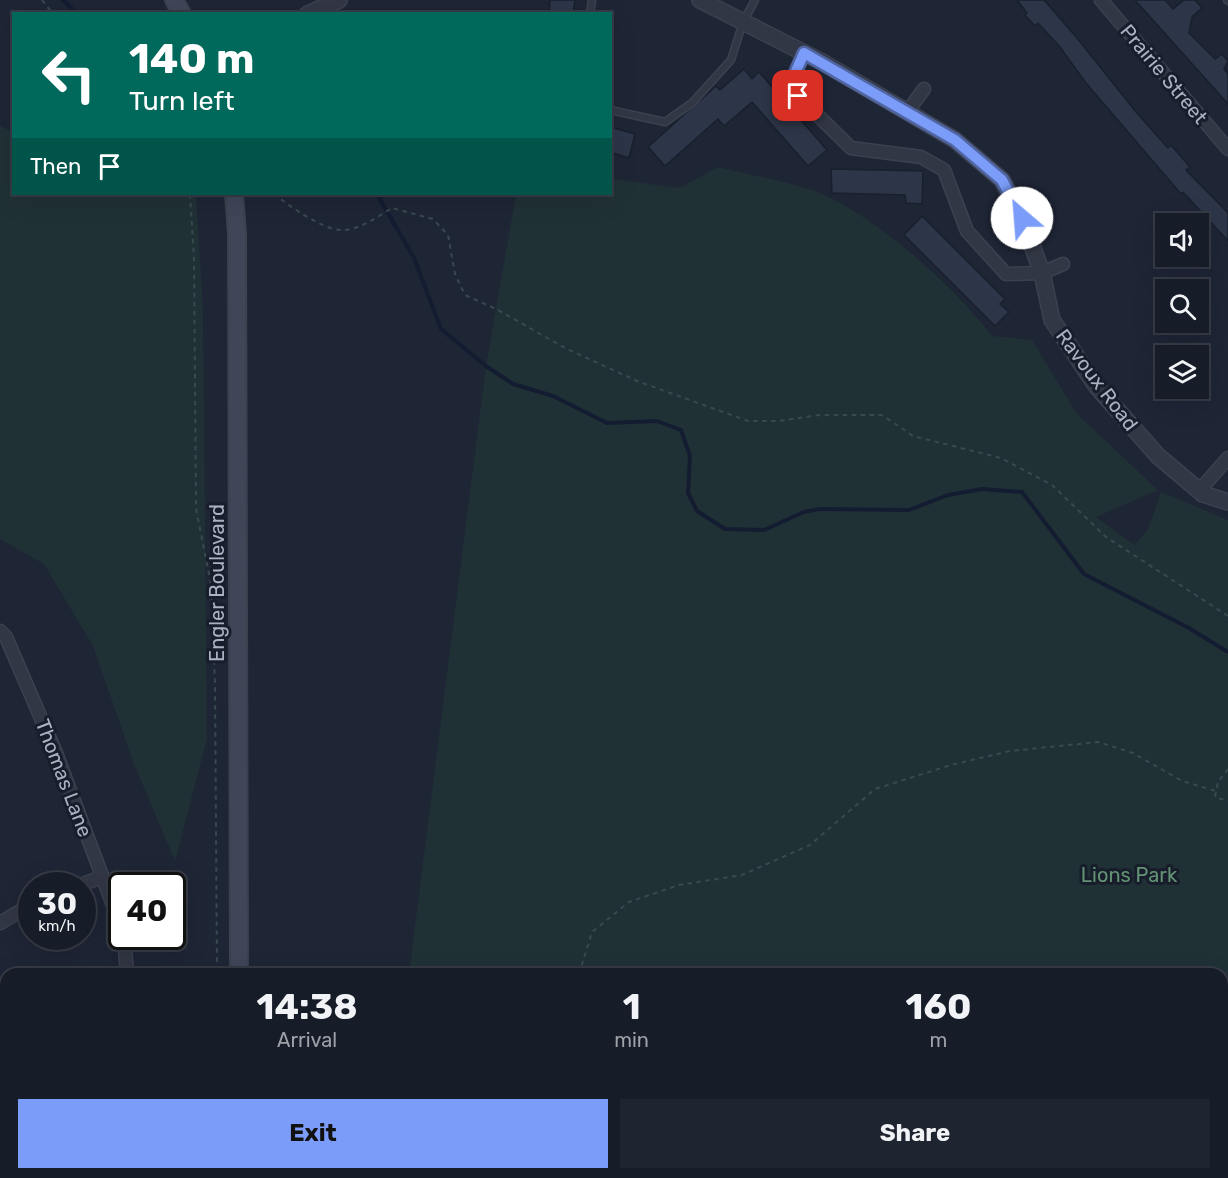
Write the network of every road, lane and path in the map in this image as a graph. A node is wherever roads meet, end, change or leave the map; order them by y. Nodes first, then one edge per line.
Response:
1 (42, 0) edge
2 (339, 0) edge
3 (700, 0) edge
4 (755, 0) edge
5 (1101, 0) edge
6 (51, 12) edge
7 (312, 12) edge
8 (743, 22) junction
9 (804, 53) junction
10 (924, 89) dead end
11 (612, 110) edge
12 (907, 112) junction
13 (1228, 149) edge
14 (190, 195) edge
15 (234, 195) edge
16 (276, 195) edge
17 (1063, 264) dead end
18 (1042, 273) junction
19 (1228, 459) edge
20 (1199, 491) junction
21 (1228, 502) edge
22 (1228, 616) edge
23 (0, 631) edge
24 (1228, 769) edge
25 (1216, 791) junction
26 (1228, 801) edge
27 (102, 877) junction
28 (96, 879) edge
29 (108, 892) edge
30 (18, 912) edge
31 (0, 923) edge
32 (127, 950) edge
33 (127, 968) edge
34 (217, 968) edge
35 (239, 968) edge
36 (581, 968) edge

1 - 6 path
2 - 7 street
3 - 8 street, Ravoux Road
4 - 8 lane
5 - 13 street, Prairie Street
8 - 9 street, Ravoux Road
8 - 11 lane
9 - 12 street, Ravoux Road
9 - 18 street
10 - 12 street
12 - 18 street, Ravoux Road
14 - 34 path
15 - 35 main road, Engler Boulevard
16 - 22 path
17 - 18 street
18 - 20 street, Ravoux Road
19 - 20 street
20 - 21 street, Ravoux Road
23 - 27 street, Thomas Lane
24 - 25 path
25 - 26 path
25 - 36 path
27 - 28 street
27 - 29 street, Thomas Lane
30 - 31 street
32 - 33 street

